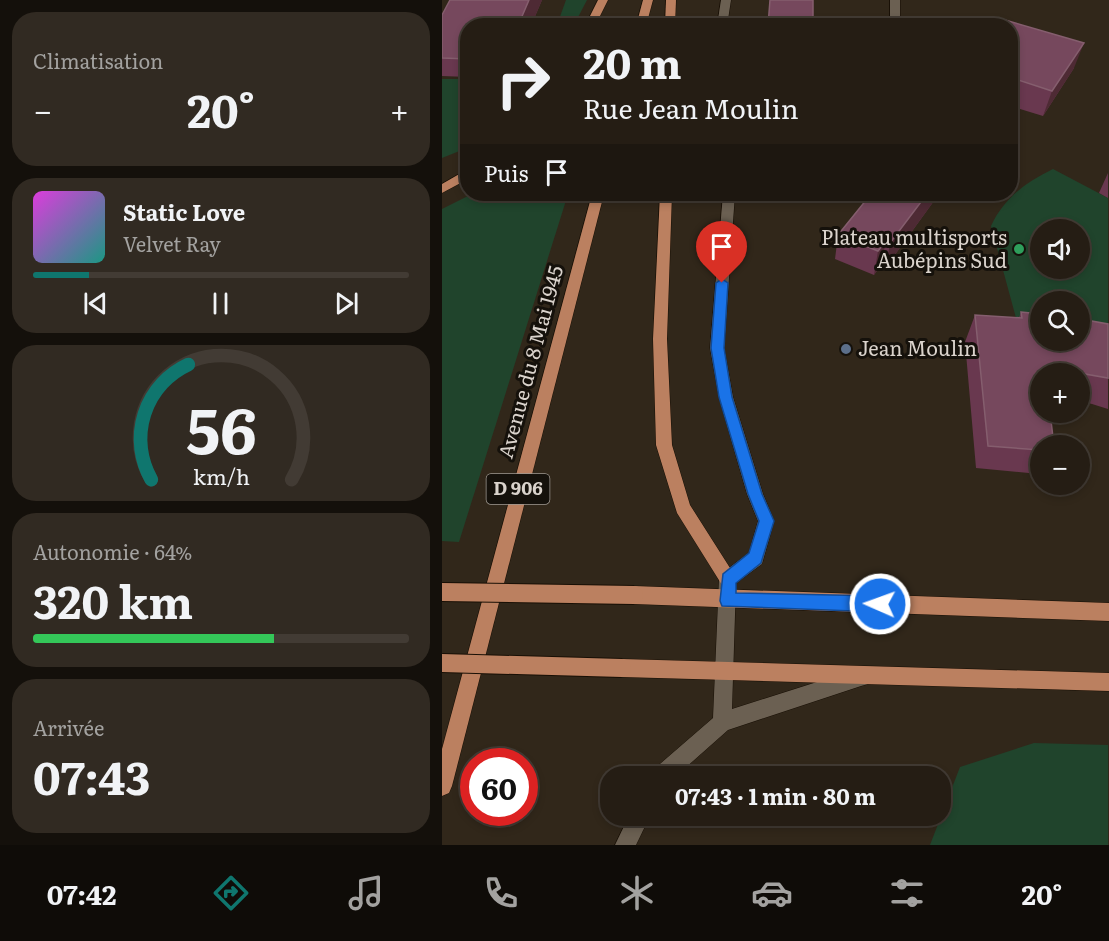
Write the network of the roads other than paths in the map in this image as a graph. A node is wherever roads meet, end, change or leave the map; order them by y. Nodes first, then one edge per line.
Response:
1 (603, 0) edge
2 (648, 0) edge
3 (671, 0) edge
4 (727, 0) edge
5 (895, 0) edge
6 (594, 18) edge
7 (643, 18) edge
8 (670, 18) edge
9 (724, 18) edge
10 (895, 18) edge
11 (460, 177) edge
12 (444, 186) edge
13 (596, 201) edge
14 (666, 201) edge
15 (728, 201) edge
16 (728, 579) junction
17 (442, 592) edge
18 (728, 601) junction
19 (1108, 612) edge
20 (442, 663) edge
21 (726, 672) junction
22 (861, 677) junction
23 (1108, 682) edge
24 (722, 722) junction
25 (672, 766) edge
26 (442, 786) edge
27 (635, 826) edge
28 (625, 845) edge

1 - 6 main road
2 - 7 main road
3 - 8 main road
4 - 9 street
5 - 10 street
11 - 12 main road
13 - 26 main road, Avenue du 8 Mai 1945 / D 906
14 - 16 main road
15 - 16 street
16 - 18 street
17 - 18 main road, bridge
18 - 19 main road
18 - 21 street
20 - 21 main road, bridge
21 - 22 main road
21 - 24 street
22 - 23 main road
22 - 24 street
24 - 25 street
27 - 28 street

